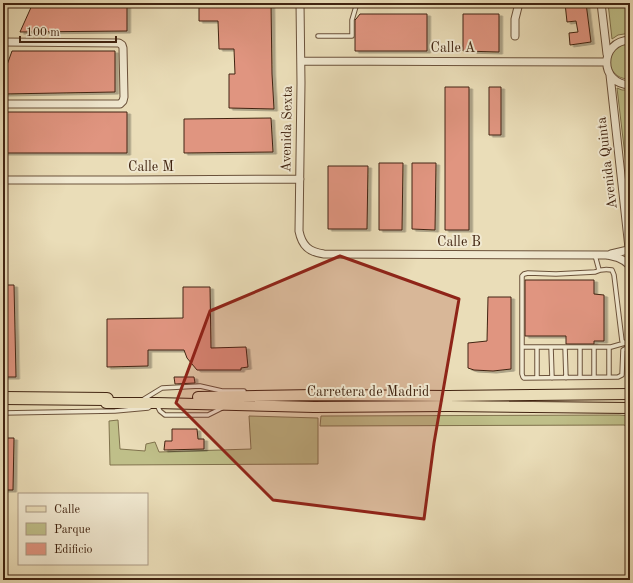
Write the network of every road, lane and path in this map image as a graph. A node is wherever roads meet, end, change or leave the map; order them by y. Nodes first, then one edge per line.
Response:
1 (300, 3) edge
2 (601, 3) edge
3 (357, 4) edge
4 (519, 4) edge
5 (318, 36) dead end
6 (515, 36) dead end
7 (630, 40) edge
8 (3, 42) edge
9 (607, 59) junction
10 (301, 61) junction
11 (610, 75) junction
12 (630, 85) edge
13 (3, 104) edge
14 (300, 179) junction
15 (3, 180) edge
16 (629, 248) edge
17 (312, 251) joint
18 (595, 255) junction
19 (607, 255) junction
20 (629, 265) edge
21 (599, 270) junction
22 (625, 343) junction
23 (630, 343) edge
24 (522, 347) junction
25 (537, 347) junction
26 (551, 347) junction
27 (565, 347) junction
28 (580, 347) junction
29 (594, 347) junction
30 (609, 347) junction
31 (630, 348) edge
32 (580, 377) junction
33 (594, 377) junction
34 (610, 377) junction
35 (537, 378) junction
36 (552, 378) junction
37 (566, 378) junction
38 (252, 391) dead end
39 (259, 391) dead end
40 (630, 394) edge
41 (315, 395) junction
42 (5, 399) edge
43 (144, 399) junction
44 (107, 401) junction
45 (156, 403) junction
46 (630, 408) edge
47 (3, 413) edge

1 - 10 street, Avenida Sexta
2 - 9 street
3 - 4 lane
3 - 5 lane
4 - 6 street
7 - 9 street
8 - 13 street
9 - 10 street, Calle A
9 - 11 street, Avenida Quinta
10 - 14 street, Avenida Sexta
11 - 12 street
11 - 16 street, Avenida Quinta
14 - 15 street, Calle M
14 - 17 street, Avenida Sexta
16 - 19 street, Calle B
16 - 20 street, Avenida Quinta
17 - 18 street, Calle B
18 - 19 street, Calle B
18 - 21 lane
19 - 20 street, Calle B
21 - 22 lane
21 - 24 lane
22 - 23 lane
22 - 30 lane
24 - 25 lane
24 - 35 lane
25 - 26 lane
25 - 35 lane
26 - 27 lane
26 - 36 lane
27 - 28 lane
27 - 37 lane
28 - 29 lane
28 - 32 lane
29 - 30 lane
29 - 33 lane
30 - 34 lane
31 - 34 lane
32 - 33 lane
32 - 37 lane
33 - 34 lane
35 - 36 lane
36 - 37 lane
38 - 43 lane
39 - 41 lane
40 - 41 main road, Carretera de Madrid
41 - 43 main road, Carretera de Madrid
42 - 44 highway
43 - 44 main road, Carretera de Madrid
44 - 45 main road, Carretera de Madrid
45 - 46 main road, Carretera de Madrid
45 - 47 lane

